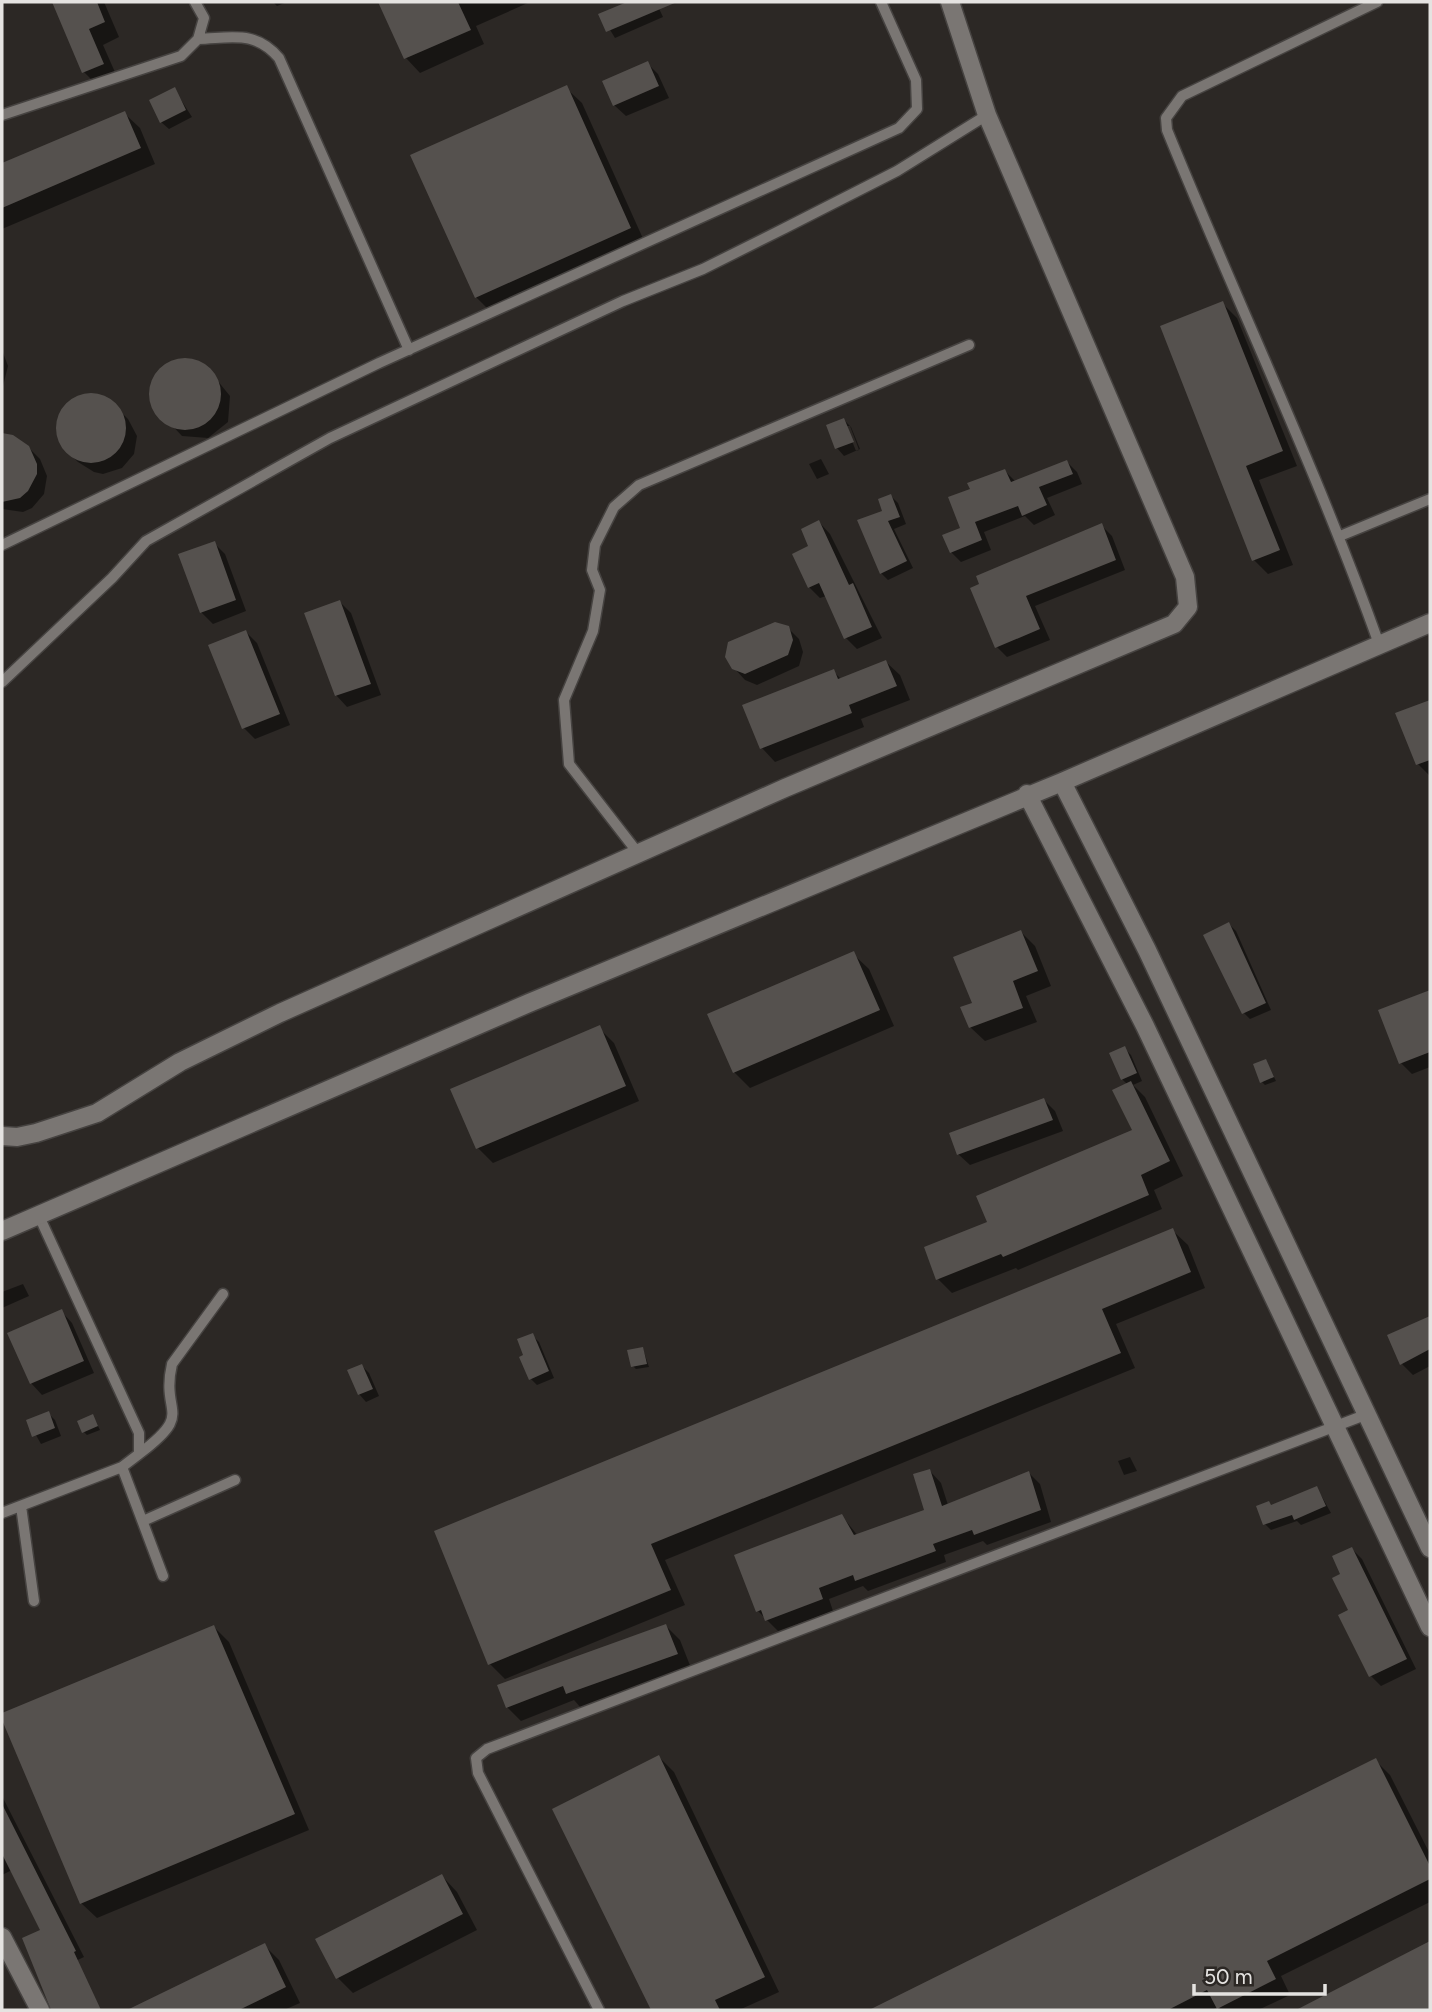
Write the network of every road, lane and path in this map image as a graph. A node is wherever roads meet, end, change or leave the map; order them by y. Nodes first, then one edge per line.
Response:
1 (195, 2) edge
2 (881, 2) edge
3 (950, 2) edge
4 (1377, 2) edge
5 (198, 39) junction
6 (2, 115) edge
7 (986, 115) junction
8 (969, 345) dead end
9 (410, 350) junction
10 (1430, 499) edge
11 (1340, 536) junction
12 (2, 545) edge
13 (1430, 623) edge
14 (1379, 644) junction
15 (2, 682) edge
16 (1062, 782) junction
17 (1027, 794) junction
18 (638, 853) junction
19 (2, 1136) edge
20 (39, 1216) junction
21 (2, 1231) edge
22 (223, 1294) dead end
23 (1365, 1415) junction
24 (1333, 1427) junction
25 (139, 1454) junction
26 (122, 1467) junction
27 (235, 1479) dead end
28 (21, 1506) junction
29 (2, 1513) edge
30 (143, 1521) junction
31 (1430, 1548) edge
32 (163, 1576) dead end
33 (34, 1601) dead end
34 (1430, 1627) edge
35 (2, 1937) edge
36 (40, 2010) edge
37 (599, 2010) edge

1 - 5 lane
2 - 9 lane
3 - 7 street
4 - 11 lane
5 - 6 lane
5 - 9 lane
7 - 15 lane
7 - 18 street
8 - 18 lane
9 - 12 lane
10 - 11 lane
11 - 14 lane
13 - 14 street
14 - 16 street
16 - 17 street
16 - 23 street
17 - 20 street
17 - 24 street
18 - 19 street
20 - 21 street
20 - 25 lane
22 - 25 lane
23 - 24 lane
23 - 31 street
24 - 34 street
24 - 37 lane
25 - 26 lane
26 - 28 lane
26 - 30 lane
27 - 30 lane
28 - 29 lane
28 - 33 lane
30 - 32 lane
35 - 36 street

